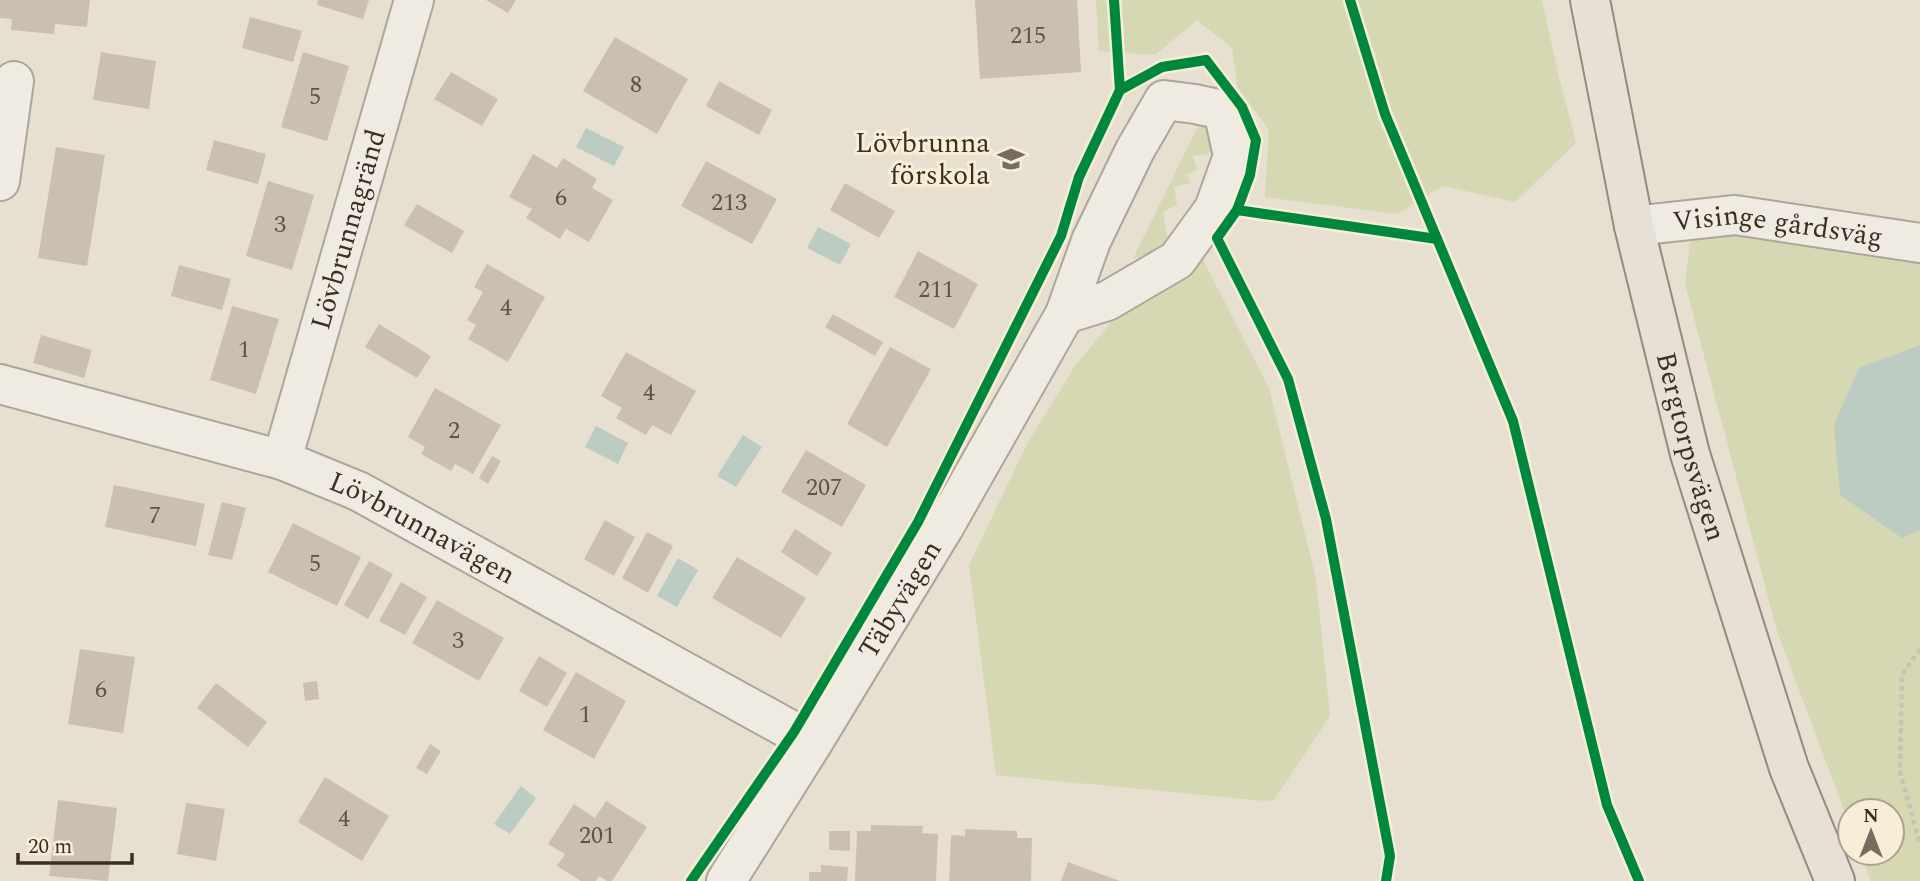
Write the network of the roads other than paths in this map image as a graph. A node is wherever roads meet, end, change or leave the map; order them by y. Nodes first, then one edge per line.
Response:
1 (414, 0) edge
2 (1590, 0) edge
3 (14, 81) dead end
4 (0, 181) edge
5 (1634, 226) junction
6 (1920, 243) edge
7 (1065, 314) junction
8 (0, 384) edge
9 (282, 460) junction
10 (813, 744) junction
11 (726, 881) edge
12 (1835, 881) edge

1 - 9 street, Lövbrunnagränd
2 - 5 main road, Bergtorpsvägen
3 - 4 street
5 - 6 street, Visinge gårdsväg
5 - 12 main road, Bergtorpsvägen
7 - 7 street, Täbyvägen
7 - 10 street, Täbyvägen
8 - 9 street, Lövbrunnavägen
9 - 10 street, Lövbrunnavägen
10 - 11 street, Täbyvägen

